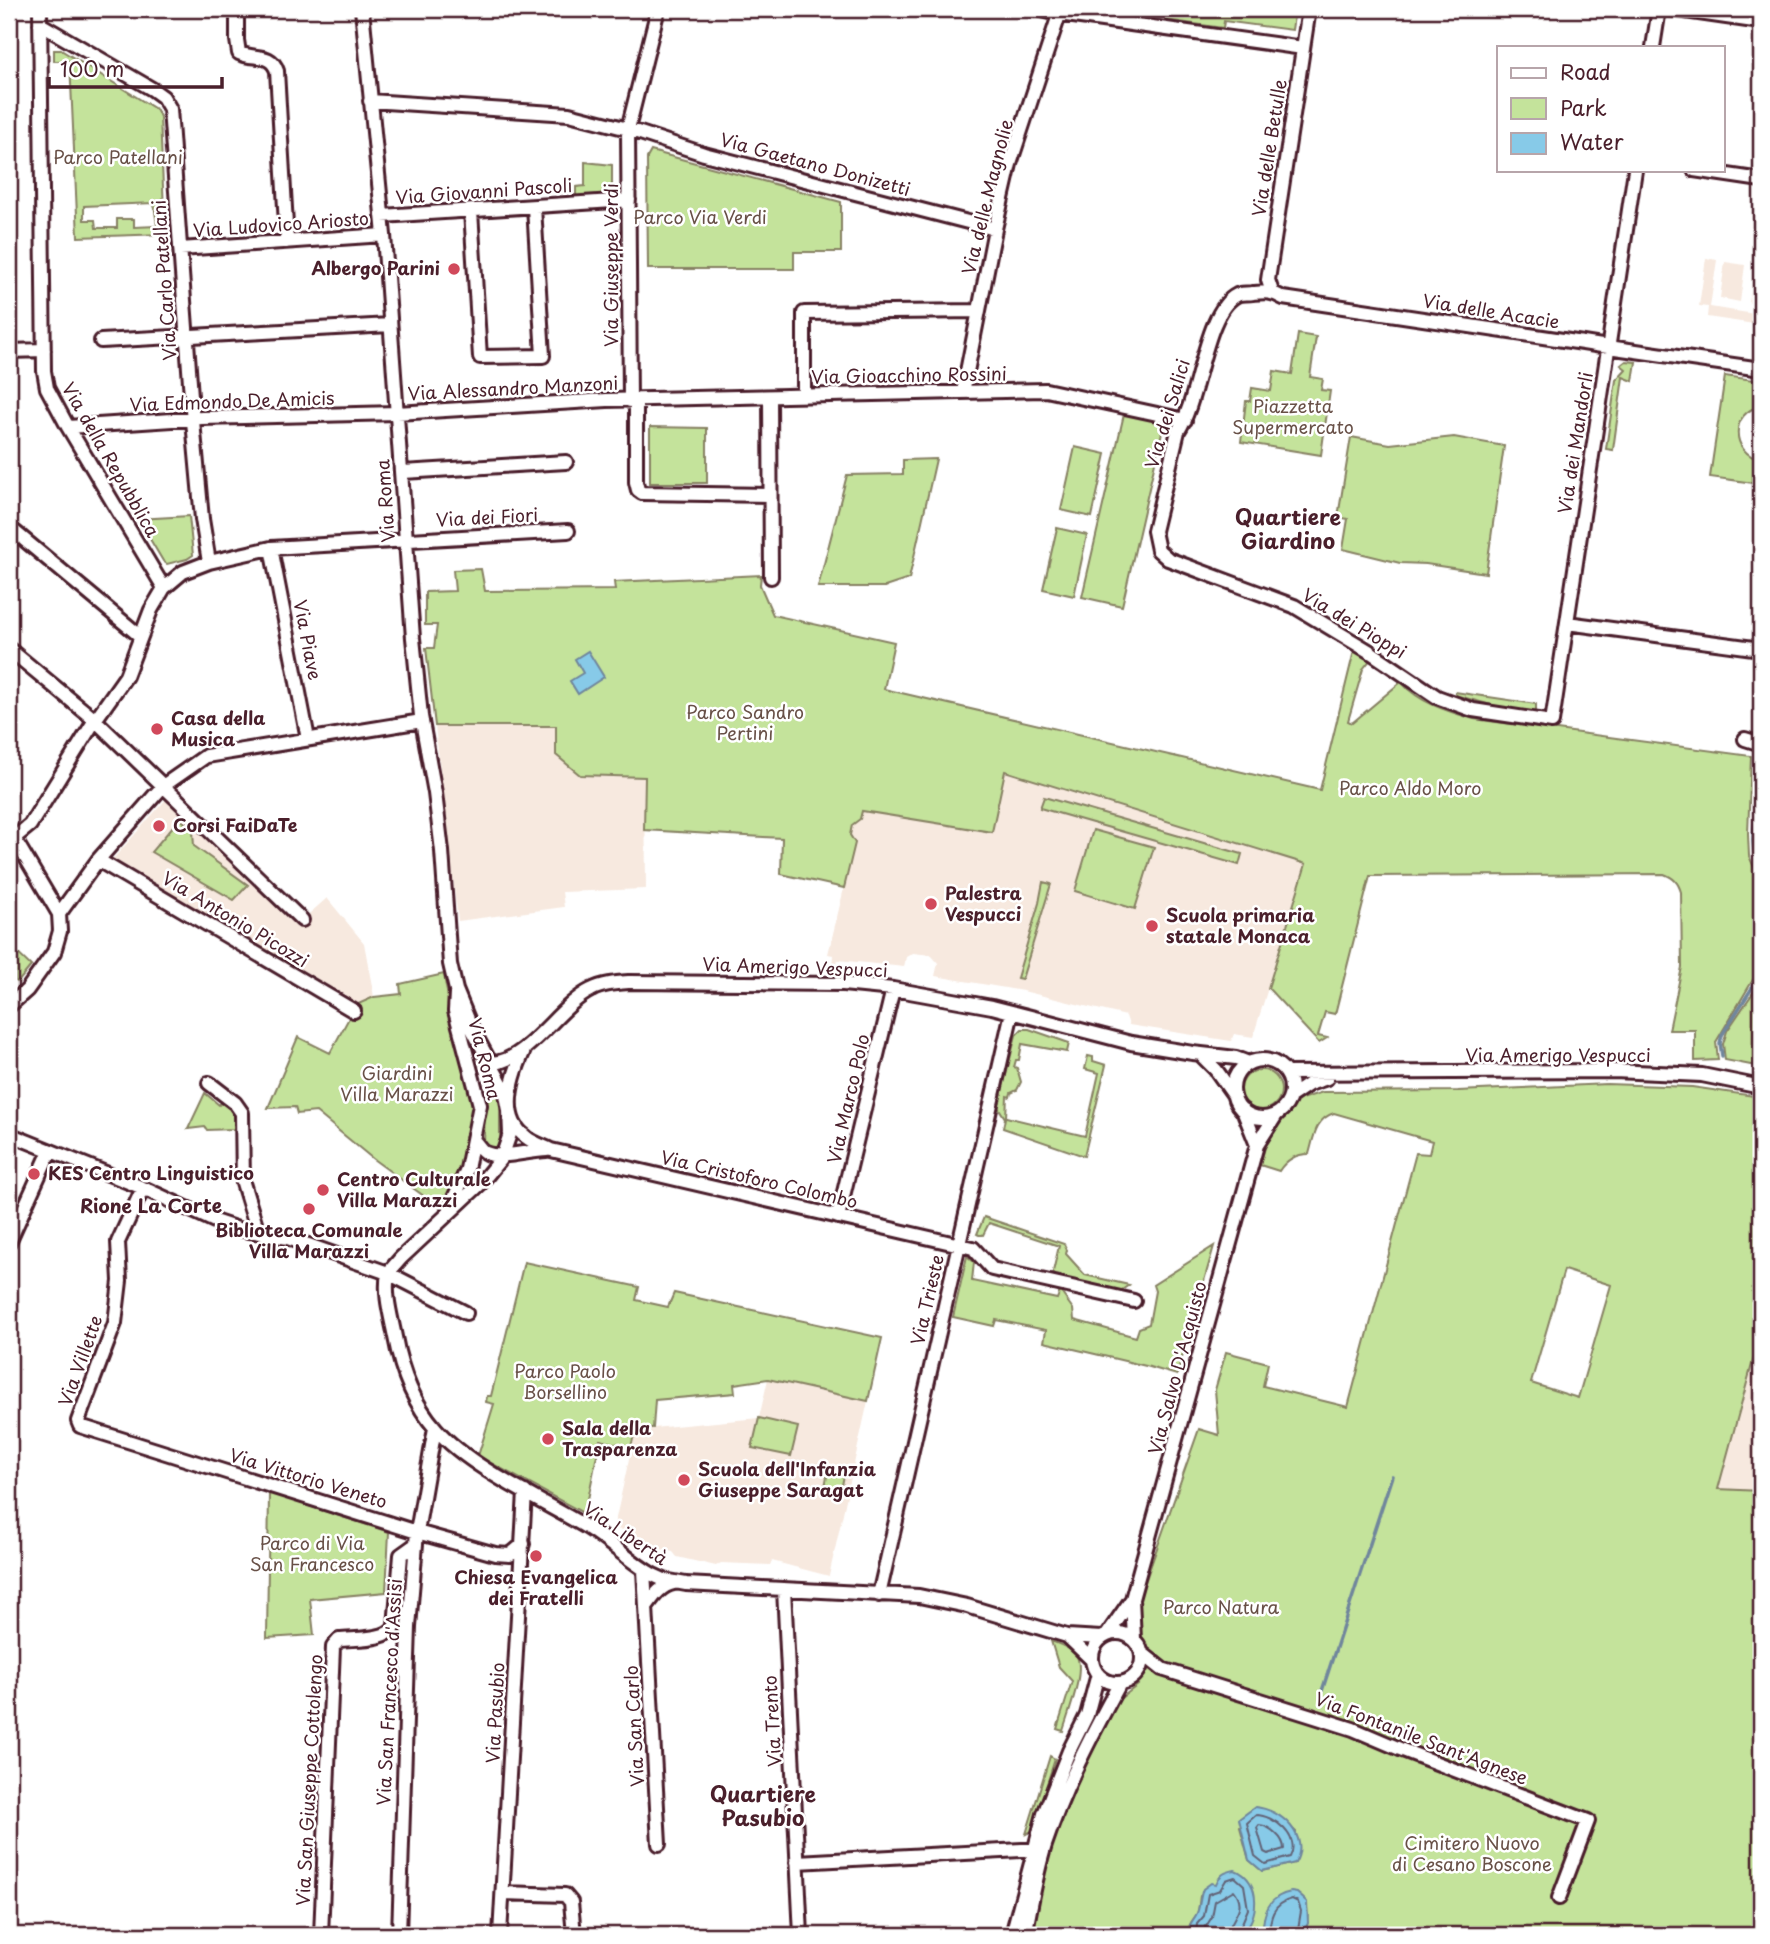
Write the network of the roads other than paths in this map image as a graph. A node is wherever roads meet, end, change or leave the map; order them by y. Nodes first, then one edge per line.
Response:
1 (40, 9) edge
2 (237, 9) edge
3 (362, 9) edge
4 (658, 9) edge
5 (1037, 9) edge
6 (1309, 9) edge
7 (1659, 9) edge
8 (1671, 9) edge
9 (1060, 11) edge
10 (1761, 22) edge
11 (40, 24) junction
12 (1653, 46) edge
13 (1303, 48) junction
14 (370, 101) junction
15 (628, 129) junction
16 (1634, 172) edge
17 (1707, 172) edge
18 (1761, 180) edge
19 (629, 200) junction
20 (534, 206) junction
21 (471, 211) junction
22 (382, 216) junction
23 (995, 229) junction
24 (384, 235) junction
25 (286, 242) junction
26 (180, 249) junction
27 (1272, 292) junction
28 (1222, 310) joint
29 (978, 311) junction
30 (390, 325) junction
31 (187, 336) junction
32 (101, 341) dead end
33 (1608, 346) junction
34 (44, 350) junction
35 (9, 351) edge
36 (1761, 369) edge
37 (963, 392) junction
38 (804, 396) junction
39 (770, 397) junction
40 (633, 401) junction
41 (397, 413) junction
42 (193, 419) junction
43 (1185, 420) junction
44 (68, 426) junction
45 (566, 462) dead end
46 (402, 472) junction
47 (770, 495) junction
48 (9, 527) edge
49 (568, 531) dead end
50 (1154, 531) joint
51 (407, 540) junction
52 (271, 548) junction
53 (209, 562) junction
54 (771, 577) dead end
55 (164, 587) junction
56 (1567, 623) junction
57 (140, 636) junction
58 (9, 649) edge
59 (1761, 649) edge
60 (94, 720) junction
61 (422, 721) junction
62 (1552, 722) joint
63 (308, 739) junction
64 (1745, 740) dead end
65 (1761, 744) edge
66 (163, 786) junction
67 (11, 838) edge
68 (98, 860) junction
69 (59, 914) junction
70 (302, 920) dead end
71 (893, 989) junction
72 (456, 990) junction
73 (9, 1006) edge
74 (354, 1011) dead end
75 (1012, 1012) junction
76 (527, 1045) junction
77 (1201, 1055) junction
78 (1249, 1062) junction
79 (493, 1068) junction
80 (1287, 1073) junction
81 (1353, 1074) junction
82 (209, 1083) dead end
83 (1761, 1087) edge
84 (479, 1094) junction
85 (1233, 1094) junction
86 (1291, 1096) junction
87 (509, 1110) junction
88 (1242, 1110) junction
89 (1276, 1115) junction
90 (9, 1134) edge
91 (474, 1140) junction
92 (1257, 1145) junction
93 (551, 1150) junction
94 (50, 1151) junction
95 (502, 1157) junction
96 (143, 1188) junction
97 (447, 1214) junction
98 (838, 1217) junction
99 (258, 1232) junction
100 (9, 1242) edge
101 (958, 1246) junction
102 (388, 1273) junction
103 (1134, 1301) dead end
104 (466, 1313) dead end
105 (80, 1426) joint
106 (435, 1428) junction
107 (525, 1492) junction
108 (416, 1538) junction
109 (523, 1544) junction
110 (644, 1570) junction
111 (676, 1583) junction
112 (784, 1589) junction
113 (879, 1595) junction
114 (1132, 1599) junction
115 (646, 1607) junction
116 (392, 1631) joint
117 (1066, 1636) junction
118 (1104, 1637) junction
119 (1134, 1639) junction
120 (1142, 1653) junction
121 (1092, 1660) junction
122 (1162, 1669) junction
123 (1098, 1674) junction
124 (1136, 1675) junction
125 (1120, 1683) junction
126 (659, 1844) dead end
127 (1039, 1849) junction
128 (797, 1862) junction
129 (503, 1893) junction
130 (1559, 1898) dead end
131 (321, 1935) edge
132 (399, 1935) edge
133 (500, 1935) edge
134 (574, 1935) edge
135 (801, 1935) edge
136 (1012, 1935) edge
137 (1025, 1935) edge

1 - 11 street, Via della Repubblica
2 - 25 street
3 - 14 street, Via Roma
4 - 15 street, Via Giuseppe Verdi
5 - 9 street
6 - 13 street, Via delle Betulle
7 - 12 street
8 - 10 street
9 - 13 street
9 - 23 street, Via delle Magnolie
11 - 26 street, Via Carlo Patellani
11 - 34 street, Via della Repubblica
13 - 27 street, Via delle Betulle
14 - 15 street, Via Gaetano Donizetti
14 - 22 street, Via Roma
15 - 19 street, Via Giuseppe Verdi
15 - 23 street, Via Gaetano Donizetti
16 - 33 street, Via dei Mandorli
17 - 18 street
19 - 20 street, Via Giovanni Pascoli
19 - 40 street, Via Giuseppe Verdi
20 - 21 street, Via Giovanni Pascoli
20 - 21 street
21 - 22 street, Via Giovanni Pascoli
22 - 24 street, Via Roma
23 - 29 street, Via delle Magnolie
24 - 25 street, Via Ludovico Ariosto
24 - 30 street, Via Roma
25 - 26 street, Via Ludovico Ariosto
26 - 31 street, Via Carlo Patellani
27 - 28 street, Via delle Acacie
27 - 33 street, Via delle Acacie
28 - 43 street, Via dei Salici
29 - 37 street, Via delle Magnolie
29 - 38 street
30 - 31 street
30 - 41 street, Via Roma
31 - 32 street
31 - 42 street, Via Carlo Patellani
33 - 36 street, Via delle Acacie
33 - 56 street, Via dei Mandorli
34 - 35 street
34 - 44 street, Via della Repubblica
37 - 38 street, Via Gioacchino Rossini
37 - 43 street, Via Gioacchino Rossini
38 - 39 street, Via Gioacchino Rossini
39 - 40 street, Via Gioacchino Rossini
39 - 47 street
40 - 41 street, Via Alessandro Manzoni
40 - 47 street, Via Giuseppe Verdi
41 - 42 street, Via Edmondo De Amicis
41 - 46 street, Via Roma
42 - 44 street, Via Edmondo De Amicis
42 - 53 street, Via Carlo Patellani
43 - 50 street, Via dei Salici
44 - 55 street, Via della Repubblica
45 - 46 street
46 - 51 street, Via Roma
47 - 54 street
48 - 57 street
49 - 51 street, Via dei Fiori
50 - 62 street, Via dei Pioppi
51 - 52 street, Via dei Fiori
51 - 61 street, Via Roma
52 - 53 street, Via dei Fiori
52 - 63 street, Via Piave
53 - 55 street, Via dei Fiori
55 - 57 street
56 - 59 street
56 - 62 street, Via dei Mandorli
57 - 60 street
58 - 60 street
60 - 66 street
60 - 67 street
61 - 63 street
61 - 72 street, Via Roma
63 - 66 street
64 - 65 street
66 - 68 street
66 - 70 street
67 - 69 street
68 - 69 street
68 - 74 street, Via Antonio Picozzi
69 - 73 street
71 - 75 street, Via Amerigo Vespucci
71 - 76 street, Via Amerigo Vespucci
71 - 98 street, Via Marco Polo
72 - 79 street, Via Roma
72 - 84 street, Via Roma
75 - 77 street, Via Amerigo Vespucci
75 - 101 street, Via Trieste
76 - 79 street, Via Amerigo Vespucci
76 - 87 street, Via Amerigo Vespucci
77 - 78 street, Via Amerigo Vespucci
77 - 85 street
78 - 80 street, Via Amerigo Vespucci
78 - 85 street
79 - 84 street, Via Amerigo Vespucci
79 - 87 street, Via Roma
80 - 81 street, Via Amerigo Vespucci
80 - 86 street
81 - 83 street, Via Amerigo Vespucci
81 - 86 street, Via Amerigo Vespucci
82 - 99 street
84 - 91 street, Via Roma
85 - 88 street
86 - 89 street, Via Amerigo Vespucci
87 - 93 street
87 - 95 street, Via Roma
88 - 89 street
88 - 92 street
89 - 92 street, Via Salvo D'Acquisto
90 - 94 street
91 - 95 street
91 - 97 street, Via Roma
92 - 114 street, Via Salvo D'Acquisto
93 - 95 street
93 - 98 street, Via Cristoforo Colombo
94 - 96 street
94 - 100 street
95 - 97 street, Via Roma
96 - 99 street
96 - 105 street, Via Villette
97 - 102 street, Via Roma
98 - 101 street, Via Cristoforo Colombo
99 - 102 street
101 - 103 street, Via Cristoforo Colombo
101 - 113 street, Via Trieste
102 - 104 street
102 - 106 street, Via Libertà
105 - 108 street, Via Vittorio Veneto
106 - 107 street, Via Libertà
106 - 108 street, Via San Francesco d'Assisi
107 - 109 street, Via Pasubio
107 - 110 street, Via Libertà
108 - 109 street, Via Vittorio Veneto
108 - 116 street, Via San Francesco d'Assisi
108 - 132 street, Via San Francesco d'Assisi
109 - 129 street, Via Pasubio
110 - 111 street, Via Libertà
110 - 115 street, Via San Carlo
111 - 112 street, Via Libertà
111 - 115 street
112 - 113 street, Via Libertà
112 - 128 street, Via Trento
113 - 117 street, Via Libertà
114 - 118 street
114 - 119 street
115 - 126 street, Via San Carlo
116 - 131 street, Via San Giuseppe Cottolengo
117 - 118 street
117 - 121 street
118 - 119 street
118 - 121 street
119 - 120 street
120 - 122 street
120 - 124 street
121 - 123 street
122 - 124 street
122 - 130 street, Via Fontanile Sant'Agnese
123 - 125 street
123 - 127 street
124 - 125 street
125 - 127 street
127 - 128 street
127 - 136 street
127 - 137 street
128 - 135 street, Via Trento
129 - 133 street, Via Pasubio
129 - 134 street

